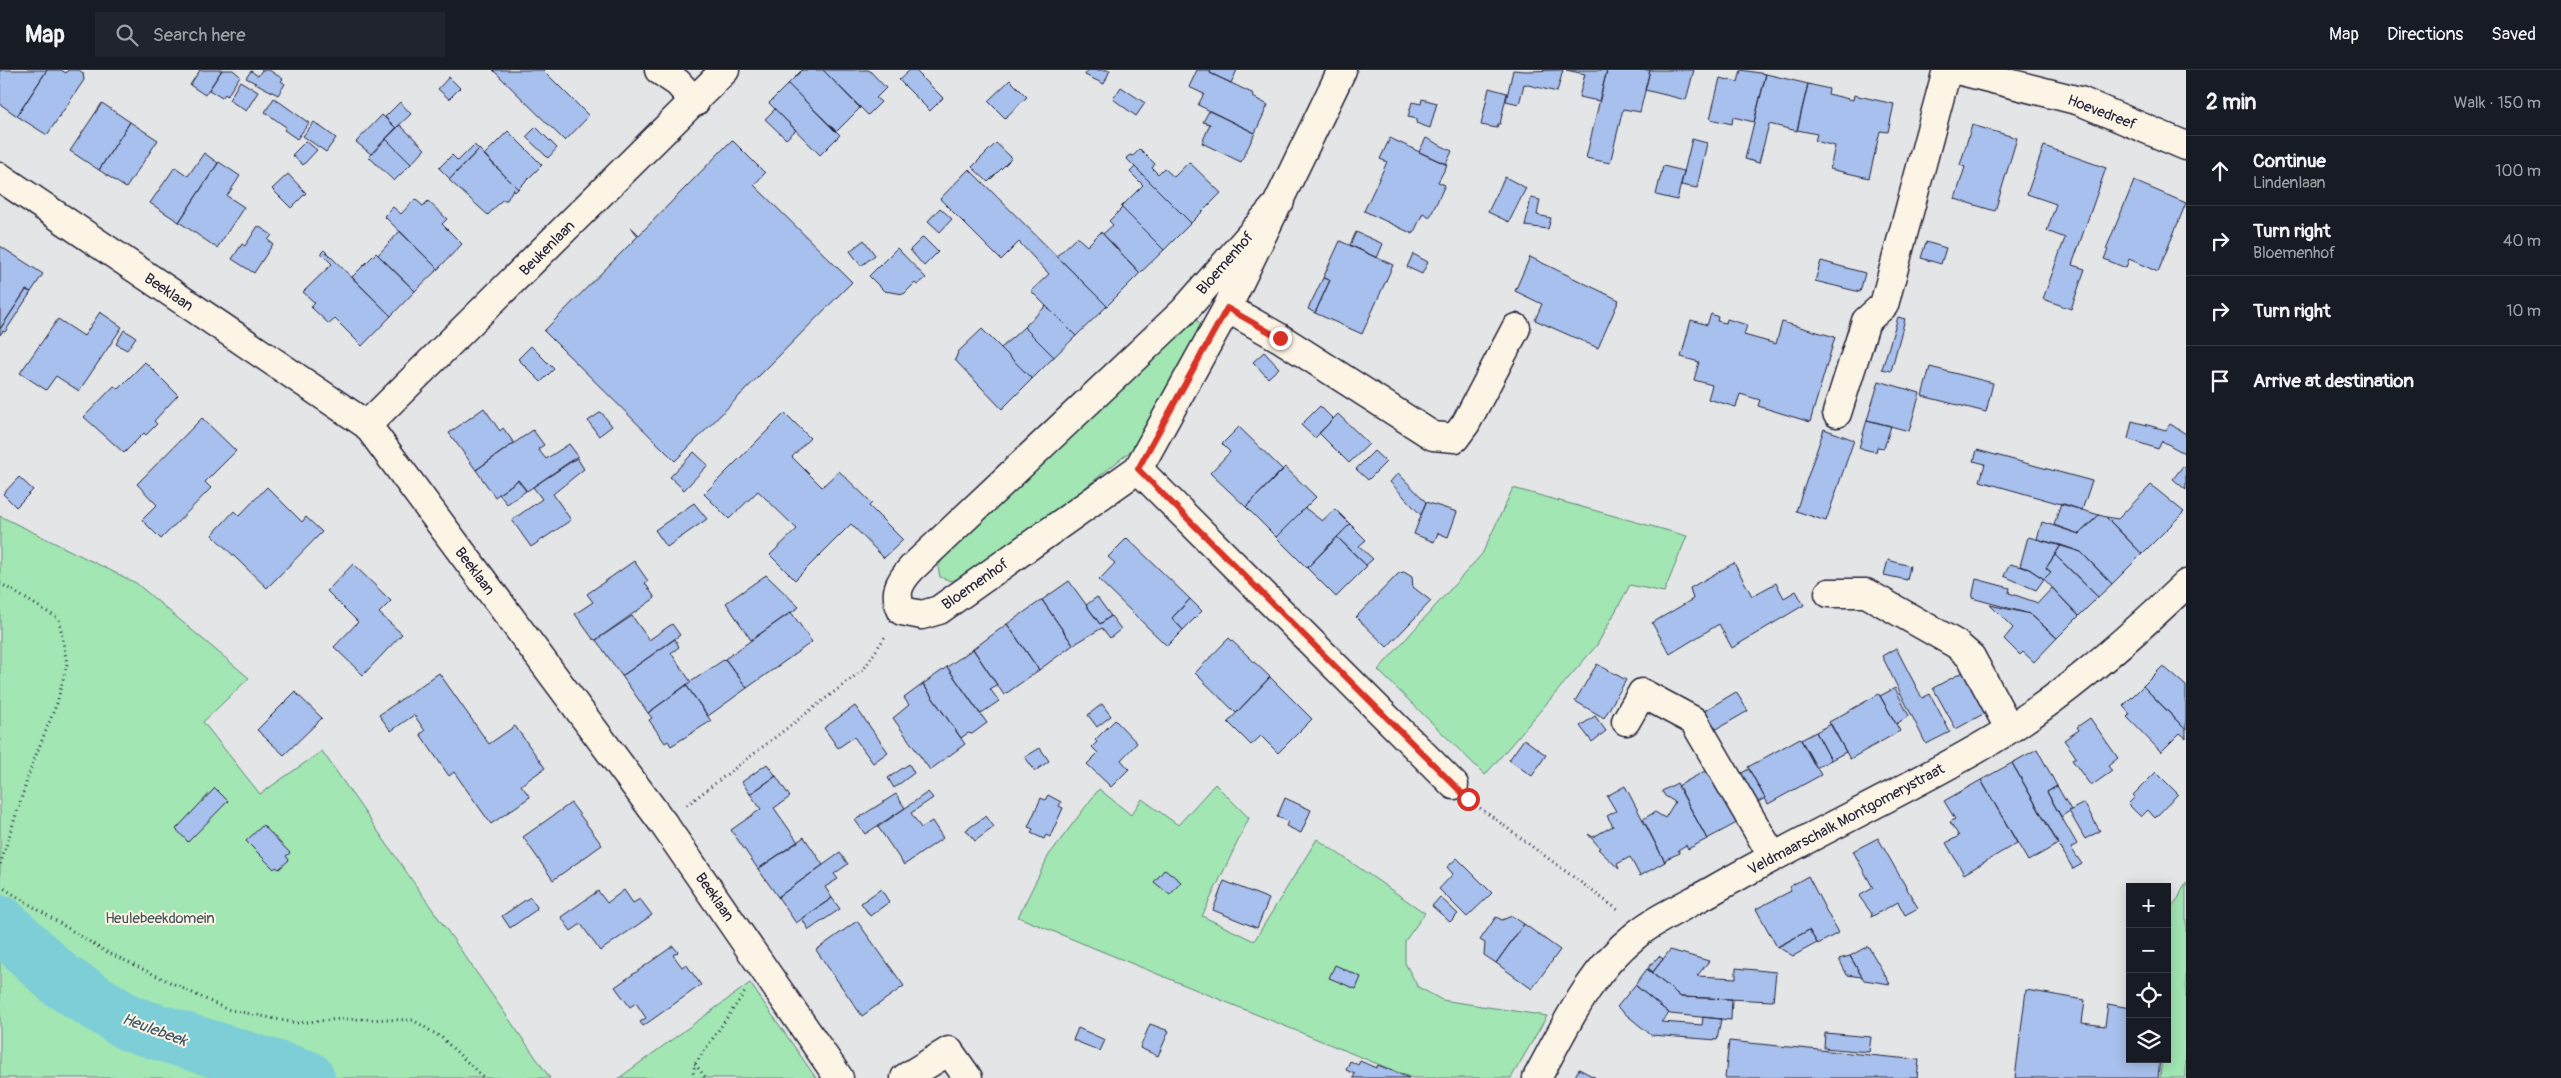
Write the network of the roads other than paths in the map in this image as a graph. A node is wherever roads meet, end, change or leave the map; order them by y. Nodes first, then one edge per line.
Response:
1 (659, 70) edge
2 (725, 70) edge
3 (1342, 70) edge
4 (1947, 70) edge
5 (1957, 70) edge
6 (695, 102) junction
7 (2186, 146) edge
8 (0, 177) edge
9 (1280, 201) junction
10 (1227, 308) junction
11 (1516, 328) dead end
12 (1837, 413) dead end
13 (367, 425) junction
14 (1138, 469) junction
15 (2186, 584) edge
16 (1829, 593) dead end
17 (1626, 720) dead end
18 (2009, 728) junction
19 (1454, 785) road end
20 (1773, 857) junction
21 (839, 1078) edge
22 (905, 1078) edge
23 (968, 1078) edge
24 (1537, 1078) edge

1 - 6 street
2 - 6 street, Beukenlaan
3 - 9 street, Bloemenhof
4 - 12 street
5 - 7 street, Hoevedreef
6 - 13 street, Beukenlaan
8 - 13 street, Beeklaan
9 - 10 street, Bloemenhof
9 - 14 street, Bloemenhof
10 - 11 street
10 - 14 street, Bloemenhof
13 - 21 street, Beeklaan
14 - 19 street
15 - 18 street, Veldmaarschalk Montgomerystraat
16 - 18 street
17 - 20 street
18 - 20 street, Veldmaarschalk Montgomerystraat
20 - 24 street, Veldmaarschalk Montgomerystraat
22 - 23 street

